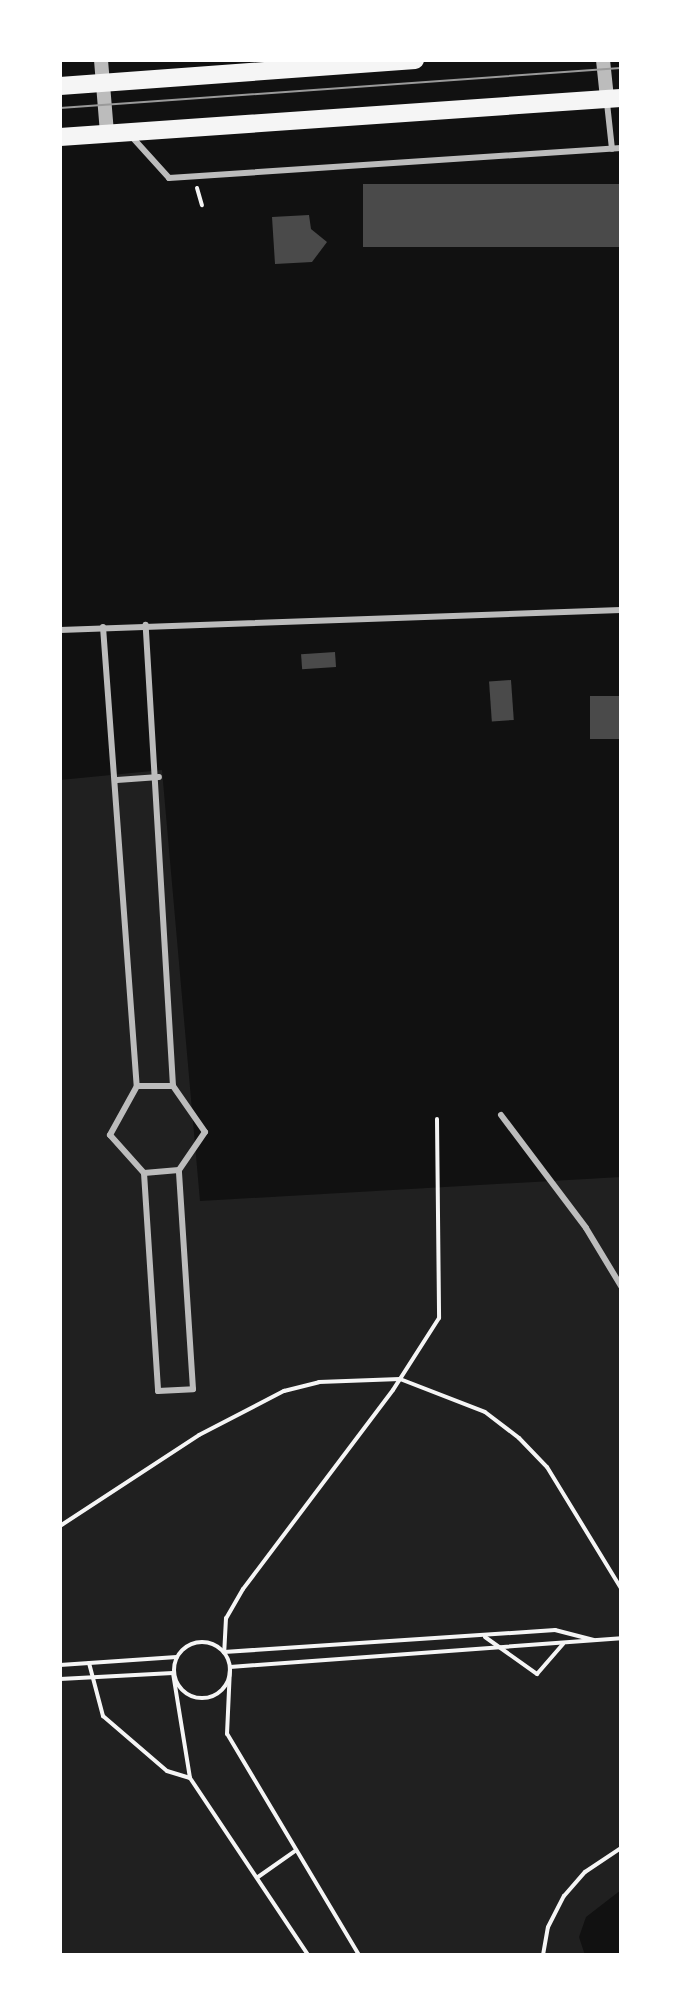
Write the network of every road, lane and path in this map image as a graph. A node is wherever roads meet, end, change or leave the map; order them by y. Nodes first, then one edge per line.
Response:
1 (101, 60) edge
2 (415, 60) edge
3 (603, 60) edge
4 (102, 82) junction
5 (60, 86) edge
6 (614, 99) edge
7 (127, 132) junction
8 (107, 133) junction
9 (60, 137) edge
10 (621, 148) edge
11 (612, 149) junction
12 (621, 610) edge
13 (146, 625) junction
14 (103, 627) junction
15 (60, 630) edge
16 (159, 777) junction
17 (117, 780) junction
18 (137, 1086) junction
19 (173, 1086) junction
20 (501, 1115) dead end
21 (437, 1119) dead end
22 (179, 1170) junction
23 (144, 1173) junction
24 (621, 1286) edge
25 (400, 1379) junction
26 (60, 1526) edge
27 (621, 1588) edge
28 (483, 1636) junction
29 (621, 1638) edge
30 (594, 1640) junction
31 (564, 1642) junction
32 (501, 1647) junction
33 (224, 1652) junction
34 (177, 1657) junction
35 (89, 1663) junction
36 (60, 1665) edge
37 (230, 1667) junction
38 (173, 1673) junction
39 (89, 1677) junction
40 (60, 1679) edge
41 (190, 1778) junction
42 (621, 1848) edge
43 (295, 1851) junction
44 (257, 1877) junction
45 (308, 1955) edge
46 (359, 1955) edge
47 (543, 1955) edge

1 - 4 street
2 - 4 main road
3 - 6 street
4 - 5 main road
4 - 8 street
6 - 7 main road
6 - 11 lane
7 - 8 main road
7 - 11 lane
8 - 9 main road
10 - 11 lane
12 - 13 lane
13 - 14 lane
13 - 16 lane
14 - 15 lane
14 - 17 lane
16 - 17 lane
16 - 19 lane
17 - 18 lane
18 - 19 lane
18 - 23 lane
19 - 22 lane
20 - 24 lane
21 - 25 path
22 - 23 lane
22 - 23 lane
25 - 26 path
25 - 27 path
25 - 33 path
28 - 30 path
28 - 32 path
28 - 33 path
29 - 30 path
30 - 31 path
31 - 32 path
31 - 32 path
32 - 37 path
33 - 34 path
33 - 37 path
34 - 35 path
34 - 38 path
35 - 36 path
35 - 39 path
37 - 38 path
37 - 43 path
38 - 39 path
38 - 41 path
39 - 40 path
39 - 41 path
41 - 44 path
42 - 47 path
43 - 44 path
43 - 46 path
44 - 45 path

